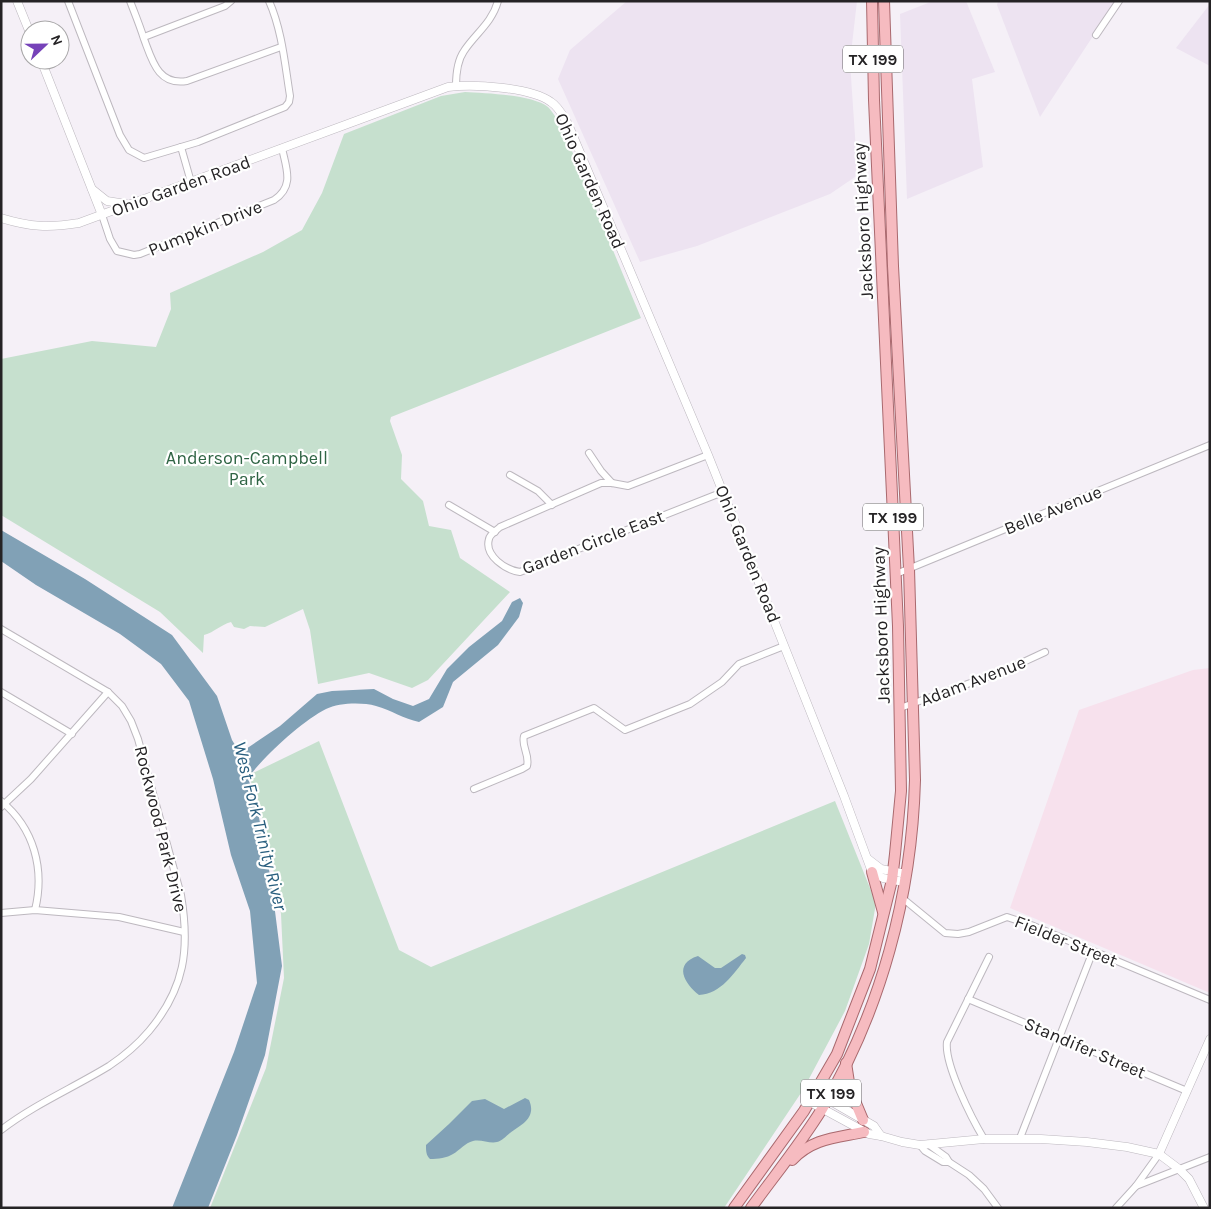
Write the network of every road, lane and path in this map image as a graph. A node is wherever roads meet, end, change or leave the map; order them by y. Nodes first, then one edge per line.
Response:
1 (18, 1) edge
2 (68, 1) edge
3 (130, 1) edge
4 (231, 1) edge
5 (268, 1) edge
6 (498, 1) edge
7 (872, 1) edge
8 (884, 1) edge
9 (1119, 1) edge
10 (25, 20) edge
11 (1096, 36) dead end
12 (144, 37) junction
13 (281, 47) junction
14 (45, 70) edge
15 (456, 86) junction
16 (874, 110) junction
17 (888, 110) junction
18 (182, 147) junction
19 (282, 148) junction
20 (191, 182) junction
21 (92, 189) junction
22 (131, 204) junction
23 (102, 215) junction
24 (1, 218) edge
25 (887, 400) junction
26 (900, 400) junction
27 (1210, 445) edge
28 (589, 453) dead end
29 (708, 455) junction
30 (510, 475) dead end
31 (612, 482) junction
32 (723, 492) junction
33 (449, 505) dead end
34 (552, 505) junction
35 (495, 532) junction
36 (909, 569) junction
37 (896, 574) junction
38 (1, 629) edge
39 (784, 646) junction
40 (1045, 652) dead end
41 (1, 692) edge
42 (108, 692) junction
43 (912, 704) junction
44 (900, 708) junction
45 (72, 734) junction
46 (474, 789) dead end
47 (3, 804) edge
48 (866, 857) junction
49 (872, 872) junction
50 (892, 876) junction
51 (905, 878) junction
52 (901, 898) junction
53 (35, 910) junction
54 (1, 913) edge
55 (883, 915) junction
56 (184, 932) junction
57 (1093, 951) junction
58 (989, 957) dead end
59 (968, 999) junction
60 (1210, 1000) edge
61 (1059, 1037) junction
62 (1210, 1039) edge
63 (846, 1063) junction
64 (1187, 1091) junction
65 (816, 1092) junction
66 (827, 1099) junction
67 (810, 1102) junction
68 (822, 1108) junction
69 (863, 1120) junction
70 (1, 1130) edge
71 (864, 1132) junction
72 (881, 1136) junction
73 (1020, 1138) junction
74 (984, 1139) junction
75 (924, 1145) junction
76 (1158, 1154) junction
77 (1210, 1157) edge
78 (1179, 1169) junction
79 (768, 1184) junction
80 (1136, 1186) junction
81 (734, 1208) edge
82 (751, 1208) edge
83 (998, 1208) edge
84 (1116, 1208) edge
85 (1204, 1208) edge

1 - 10 street
2 - 18 street
3 - 12 street
4 - 12 street
5 - 13 street
6 - 15 street
7 - 16 main road, Jacksboro Highway / TX 199
8 - 17 main road, Jacksboro Highway / TX 199
9 - 11 street
12 - 13 street
13 - 18 street
14 - 21 street, Ohio Garden Road
15 - 19 street, Ohio Garden Road
15 - 29 street, Ohio Garden Road
16 - 17 main road
16 - 25 main road, Jacksboro Highway / TX 199
17 - 26 main road, Jacksboro Highway / TX 199
18 - 20 street
19 - 20 street, Ohio Garden Road
19 - 23 street, Pumpkin Drive
20 - 22 street, Ohio Garden Road
21 - 22 street
21 - 23 street, Ohio Garden Road
22 - 23 street, Ohio Garden Road
23 - 24 street
25 - 26 main road
25 - 37 main road, Jacksboro Highway / TX 199
26 - 36 main road, Jacksboro Highway / TX 199
27 - 36 street, Belle Avenue
28 - 31 street
29 - 31 street
29 - 32 street, Ohio Garden Road
30 - 34 street
31 - 34 street
32 - 35 street, Garden Circle East
32 - 39 street, Ohio Garden Road
33 - 35 street
34 - 35 street
36 - 37 street, Belle Avenue
36 - 43 main road, Jacksboro Highway / TX 199
37 - 44 main road, Jacksboro Highway / TX 199
38 - 42 street, Rockwood Park Drive
39 - 46 street
39 - 48 street, Ohio Garden Road
40 - 43 street, Adam Avenue
41 - 45 street
42 - 45 street
42 - 56 street, Rockwood Park Drive
43 - 44 street, Adam Avenue
43 - 51 main road, Jacksboro Highway / TX 199
44 - 50 main road, Jacksboro Highway / TX 199
45 - 47 street
47 - 53 street
48 - 49 street, Ohio Garden Road
48 - 50 street
49 - 50 street
49 - 55 main road
50 - 51 street
50 - 55 main road, Jacksboro Highway / TX 199
51 - 52 main road, Jacksboro Highway / TX 199
52 - 57 street, Fielder Street
52 - 63 main road, Jacksboro Highway / TX 199
53 - 54 street
53 - 56 street
55 - 65 main road, Jacksboro Highway / TX 199
56 - 70 street, Rockwood Park Drive
57 - 60 street, Fielder Street
57 - 61 street
58 - 59 street
59 - 61 street, Standifer Street
59 - 74 street
61 - 64 street, Standifer Street
61 - 73 street
62 - 64 street
63 - 66 main road, Jacksboro Highway / TX 199
63 - 69 main road
64 - 76 street
65 - 66 street
65 - 67 main road, Jacksboro Highway / TX 199
66 - 68 main road, Jacksboro Highway / TX 199
66 - 69 street
67 - 68 street
67 - 81 main road, Jacksboro Highway / TX 199
68 - 71 street
68 - 79 main road, Jacksboro Highway / TX 199
69 - 72 street
71 - 72 street
71 - 79 main road
72 - 75 street
73 - 74 street
73 - 76 street
74 - 75 street
75 - 83 street
76 - 78 street
76 - 80 street
77 - 78 street
78 - 80 street
78 - 85 street
79 - 82 main road, Jacksboro Highway / TX 199
80 - 84 street

